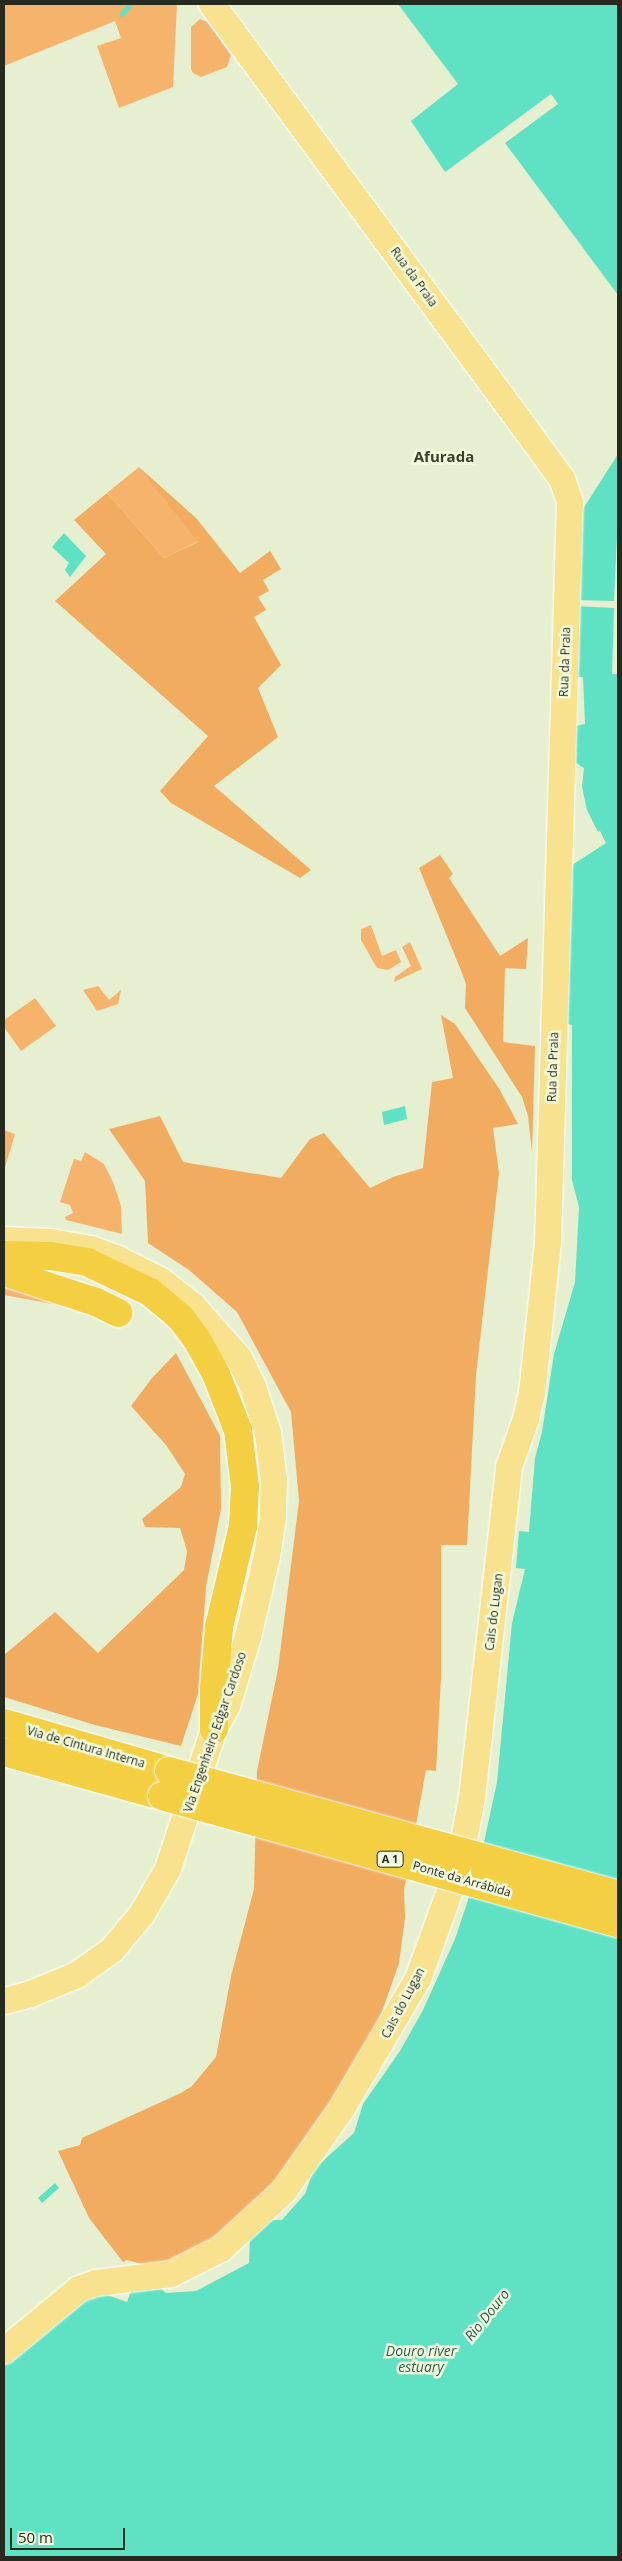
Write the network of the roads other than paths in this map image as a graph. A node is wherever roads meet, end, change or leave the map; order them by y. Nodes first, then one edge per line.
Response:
1 (212, 4) edge
2 (5, 1240) edge
3 (4, 1272) edge
4 (119, 1313) dead end
5 (520, 1433) joint
6 (269, 1614) dead end
7 (4, 1723) edge
8 (214, 1729) joint
9 (4, 1752) edge
10 (166, 1783) junction
11 (618, 1895) edge
12 (618, 1923) edge
13 (4, 2001) edge
14 (4, 2351) edge

1 - 5 main road, Rua da Praia
2 - 6 main road
2 - 8 highway
3 - 4 highway
5 - 14 main road, Cais do Lugan
7 - 10 highway, Via de Cintura Interna / A 1
8 - 13 main road, Via Engenheiro Edgar Cardoso
9 - 10 highway, A 1
10 - 11 highway, Ponte da Arrábida / A 1, bridge
10 - 12 highway, Ponte da Arrábida / A 1, bridge

